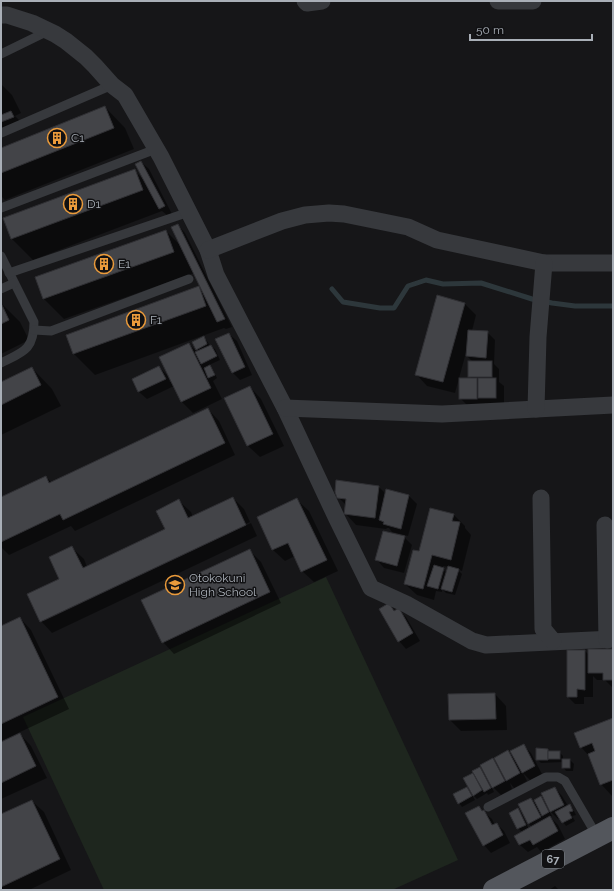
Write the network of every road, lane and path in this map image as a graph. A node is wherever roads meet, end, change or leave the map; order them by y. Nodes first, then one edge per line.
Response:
1 (305, 1) edge
2 (322, 1) edge
3 (498, 1) edge
4 (533, 1) edge
5 (5, 10) edge
6 (48, 31) junction
7 (1, 54) edge
8 (112, 85) junction
9 (1, 133) edge
10 (156, 149) junction
11 (1, 208) edge
12 (189, 212) junction
13 (208, 250) junction
14 (1, 256) edge
15 (544, 263) junction
16 (613, 263) edge
17 (9, 273) junction
18 (189, 279) dead end
19 (14, 283) junction
20 (1, 289) edge
21 (34, 330) junction
22 (1, 363) edge
23 (613, 405) edge
24 (285, 408) junction
25 (536, 409) junction
26 (541, 498) dead end
27 (605, 525) dead end
28 (610, 640) edge
29 (553, 641) junction
30 (488, 807) dead end
31 (605, 832) edge
32 (494, 890) edge

1 - 2 street
3 - 4 street
5 - 6 street
6 - 7 lane
6 - 8 street
8 - 9 lane
8 - 10 street
10 - 11 lane
10 - 12 street
12 - 13 street
12 - 17 lane
13 - 15 street
13 - 24 street
14 - 17 lane
15 - 16 street
15 - 25 street
17 - 19 lane
18 - 21 lane
19 - 20 lane
19 - 21 lane
21 - 22 lane
23 - 25 street
24 - 25 street
24 - 29 street
26 - 29 street
27 - 28 street
28 - 29 street
30 - 31 lane
31 - 32 main road, 67

